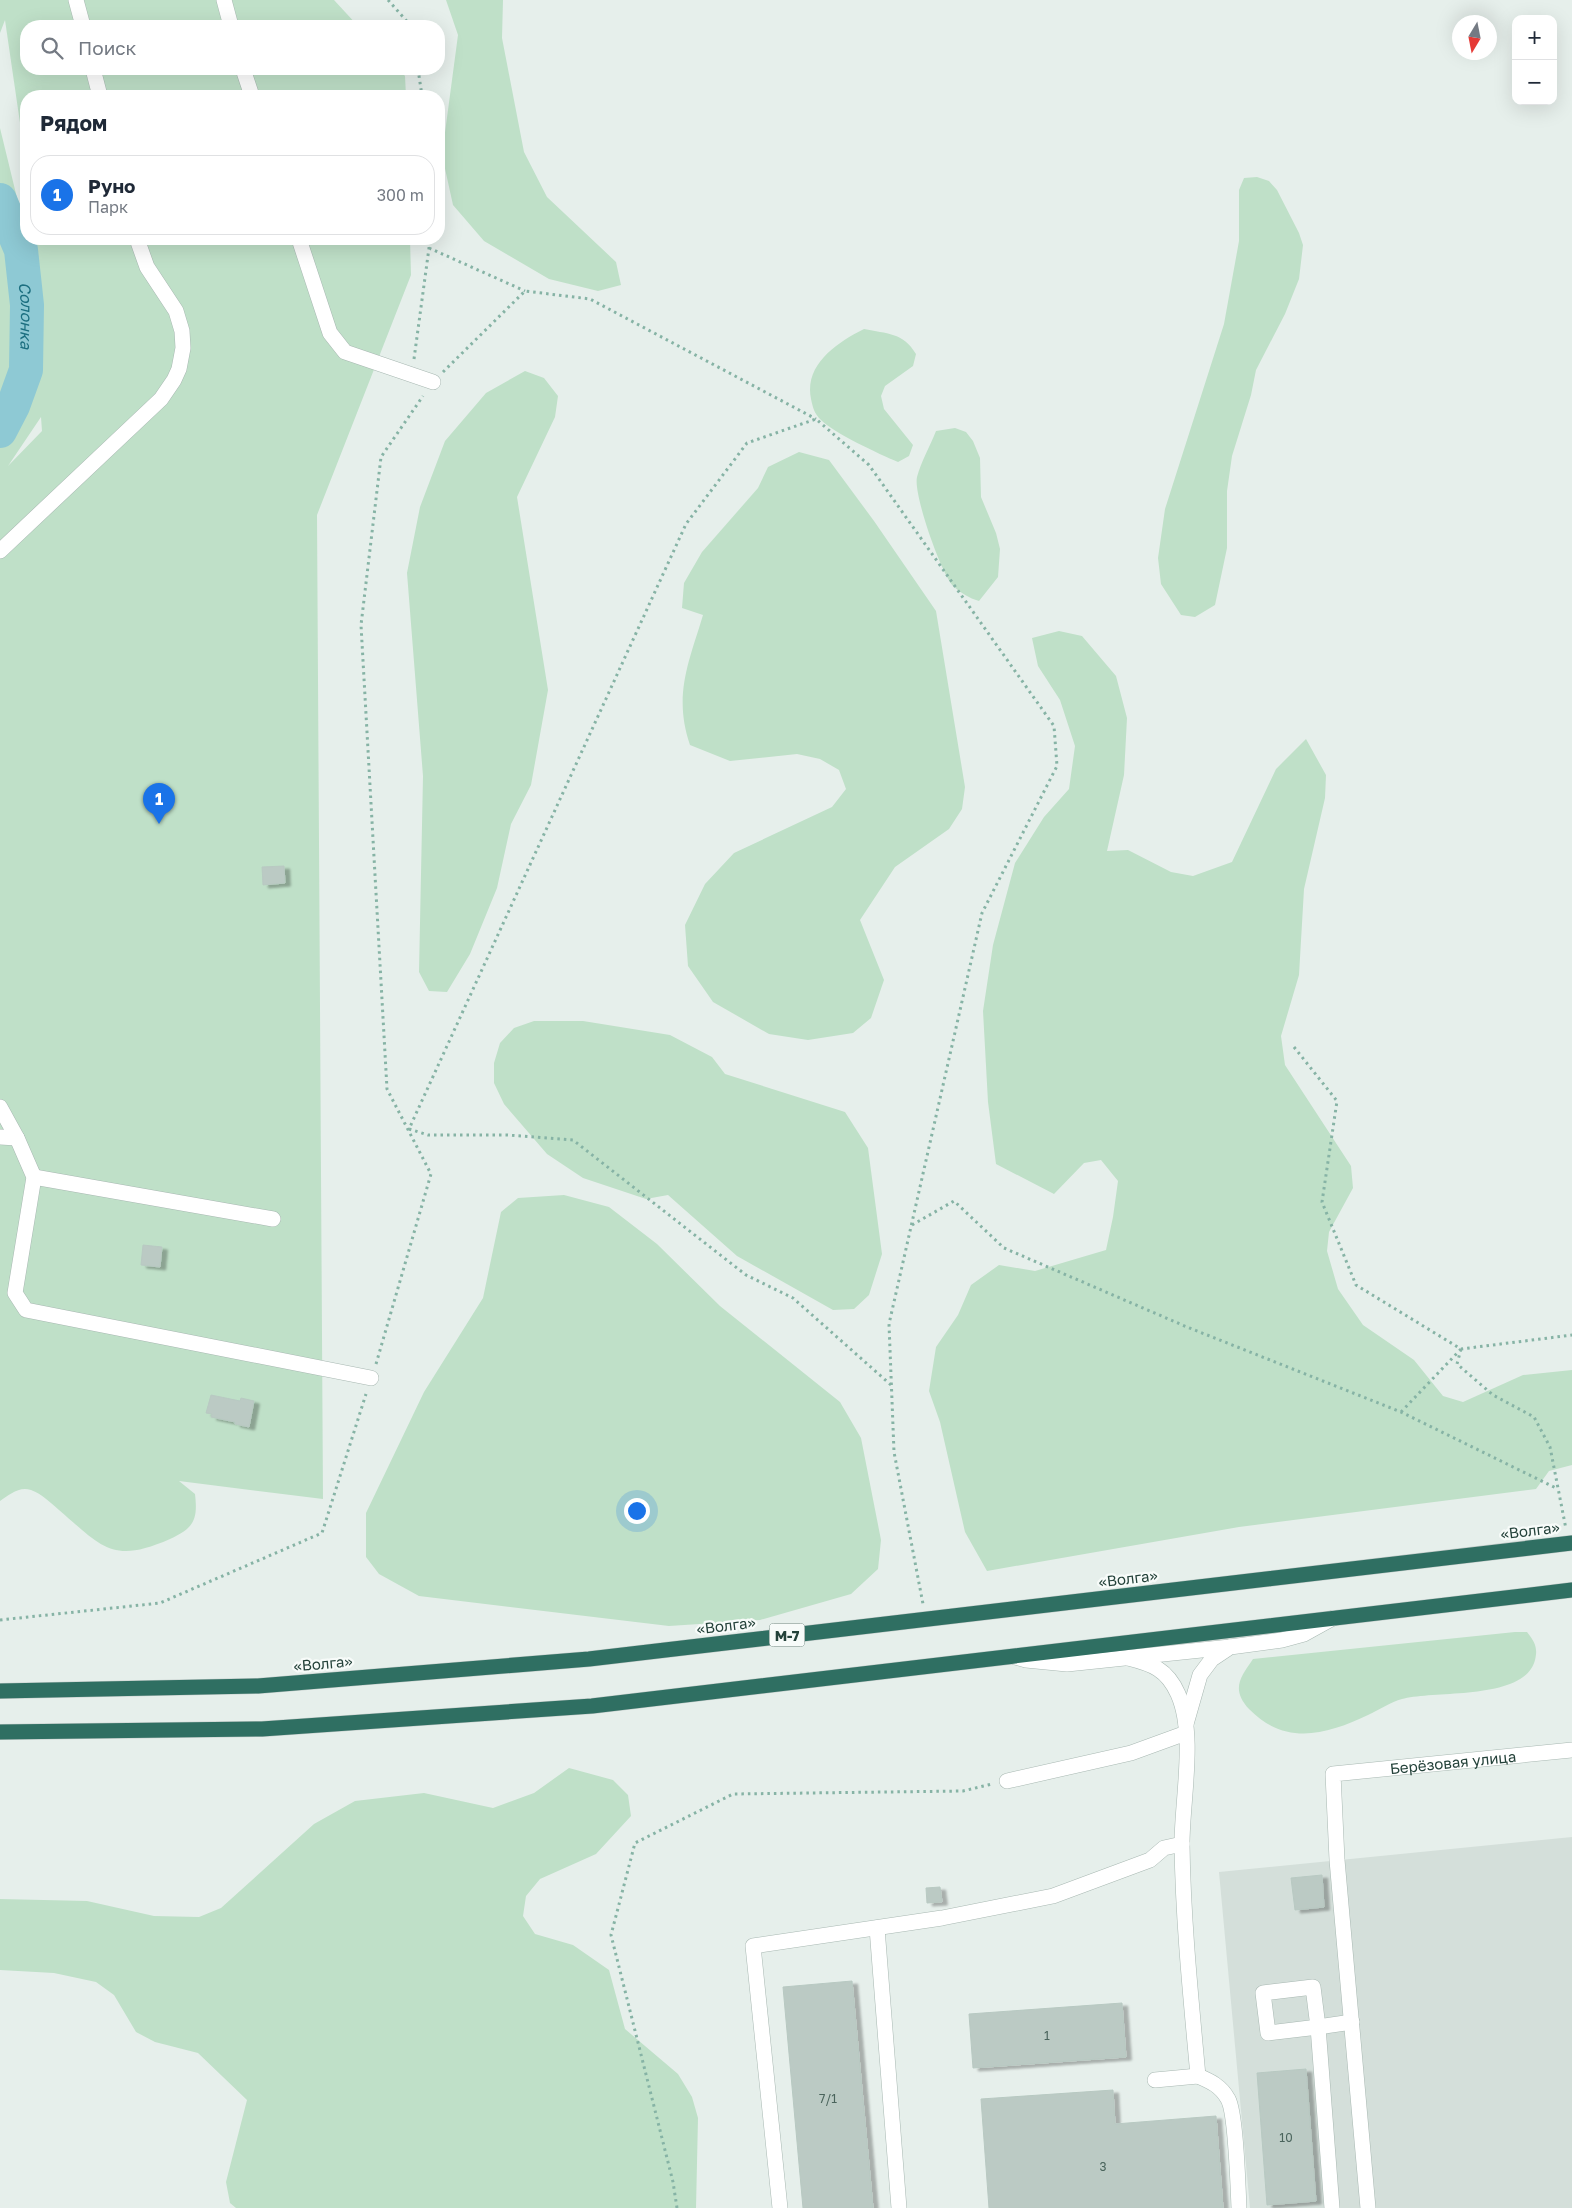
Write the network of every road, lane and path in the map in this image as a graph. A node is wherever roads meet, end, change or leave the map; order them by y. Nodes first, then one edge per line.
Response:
1 (76, 0) edge
2 (224, 0) edge
3 (388, 0) edge
4 (81, 20) edge
5 (229, 20) edge
6 (406, 20) edge
7 (95, 75) edge
8 (245, 75) edge
9 (419, 75) edge
10 (98, 90) edge
11 (250, 90) edge
12 (421, 90) edge
13 (139, 245) edge
14 (301, 245) edge
15 (429, 248) joint
16 (525, 291) junction
17 (411, 375) junction
18 (433, 382) junction
19 (816, 419) junction
20 (0, 551) edge
21 (1294, 1047) dead end
22 (0, 1108) edge
23 (410, 1129) junction
24 (0, 1137) edge
25 (18, 1138) junction
26 (34, 1177) junction
27 (273, 1219) dead end
28 (912, 1225) junction
29 (1572, 1335) edge
30 (1462, 1349) junction
31 (371, 1378) junction
32 (891, 1385) junction
33 (1401, 1412) junction
34 (1558, 1489) junction
35 (1570, 1543) edge
36 (1572, 1590) edge
37 (1333, 1618) junction
38 (926, 1619) junction
39 (0, 1620) edge
40 (1230, 1646) junction
41 (1011, 1656) junction
42 (1128, 1658) junction
43 (0, 1691) edge
44 (1186, 1729) junction
45 (0, 1732) edge
46 (1572, 1750) edge
47 (1007, 1781) joint
48 (1182, 1844) junction
49 (877, 1928) junction
50 (1352, 2022) junction
51 (1198, 2076) junction
52 (1155, 2080) dead end
53 (677, 2208) edge
54 (780, 2208) edge
55 (899, 2208) edge
56 (1239, 2208) edge
57 (1332, 2208) edge
58 (1368, 2208) edge

1 - 4 street
2 - 5 street
3 - 6 path
7 - 10 street
8 - 11 street
9 - 12 path
13 - 20 street
14 - 17 street
15 - 16 path
15 - 17 path
16 - 18 path
16 - 19 path
17 - 18 street
18 - 23 path
19 - 23 path
19 - 28 path
21 - 30 path
22 - 25 street
23 - 31 path
23 - 32 path
24 - 25 street
25 - 26 street
26 - 27 street
26 - 31 street
28 - 32 path
28 - 33 path
29 - 30 path
30 - 33 path
30 - 34 path
31 - 39 path
32 - 38 path
33 - 34 path
34 - 35 path
35 - 38 highway, «Волга» / М-7
36 - 37 highway
37 - 40 street
37 - 41 highway
38 - 43 highway, «Волга» / М-7
40 - 42 street
40 - 44 street
41 - 42 street
41 - 45 highway
42 - 44 street
44 - 47 street
44 - 48 street
46 - 50 street, Берёзовая улица
47 - 53 path
48 - 49 street
48 - 51 street
49 - 54 street
49 - 55 street
50 - 57 street
50 - 58 street
51 - 52 street
51 - 56 street

